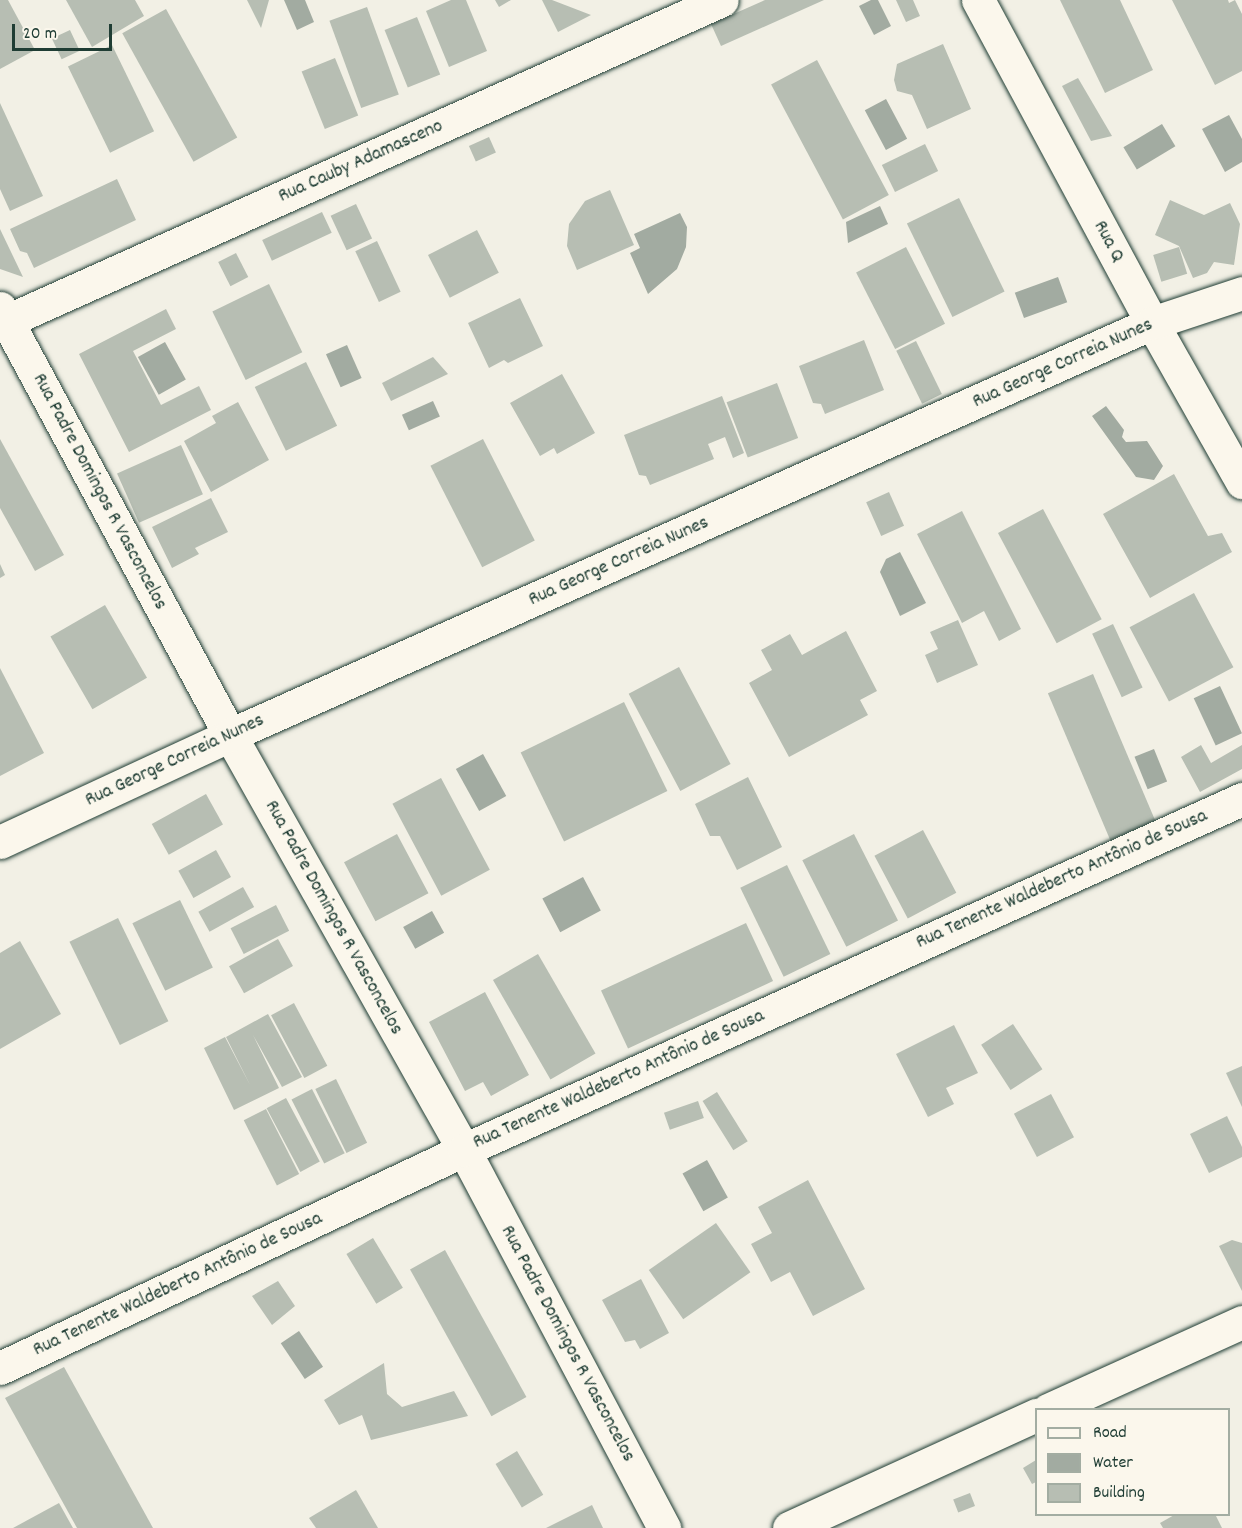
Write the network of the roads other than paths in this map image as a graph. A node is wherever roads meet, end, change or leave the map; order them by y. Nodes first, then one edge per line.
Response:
1 (723, 0) edge
2 (978, 0) edge
3 (1242, 293) edge
4 (2, 318) edge
5 (1152, 324) junction
6 (1242, 482) edge
7 (230, 735) junction
8 (1242, 799) edge
9 (0, 842) edge
10 (464, 1150) junction
11 (1242, 1322) edge
12 (0, 1368) edge
13 (1052, 1408) edge
14 (1035, 1415) edge
15 (664, 1528) edge
16 (789, 1528) edge

1 - 4 street, Rua Cauby Adamasceno
2 - 5 street, Rua Q
3 - 5 street, Rua George Correia Nunes
4 - 7 street, Rua Padre Domingos R Vasconcelos
5 - 6 street, Rua Q
5 - 7 street, Rua George Correia Nunes
7 - 9 street, Rua George Correia Nunes
7 - 10 street, Rua Padre Domingos R Vasconcelos
8 - 10 street, Rua Tenente Waldeberto Antônio de Sousa
10 - 12 street, Rua Tenente Waldeberto Antônio de Sousa
10 - 15 street, Rua Padre Domingos R Vasconcelos
11 - 13 street
14 - 16 street

